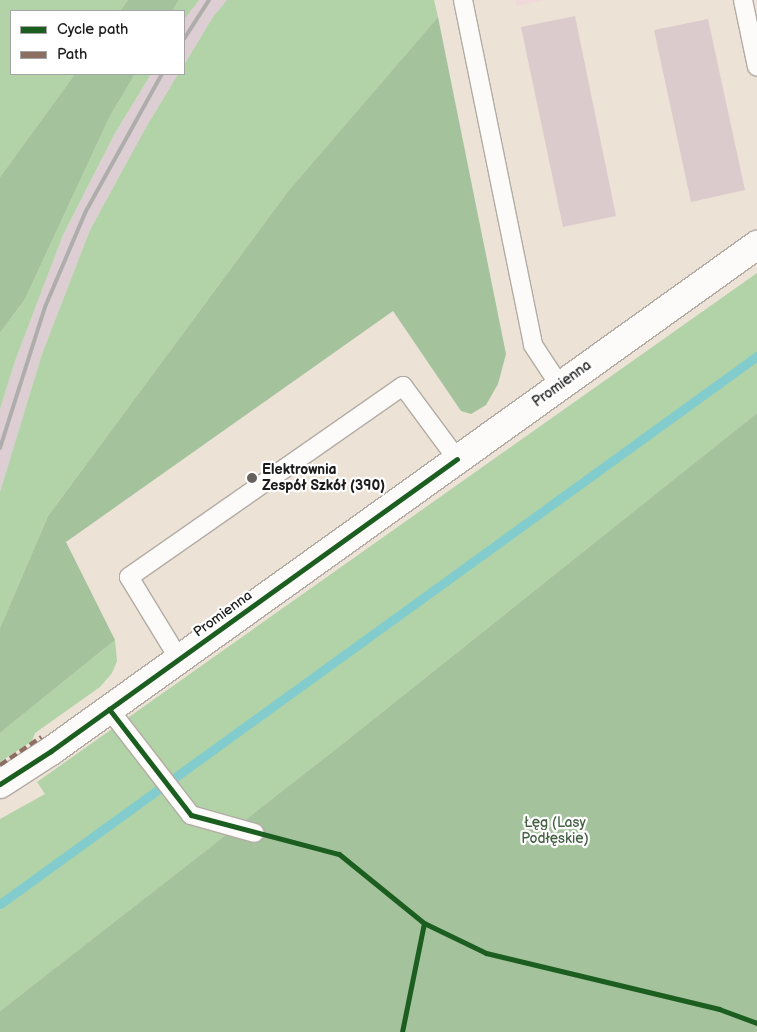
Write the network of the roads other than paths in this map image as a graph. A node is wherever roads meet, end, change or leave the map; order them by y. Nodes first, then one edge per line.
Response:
1 (463, 0) edge
2 (743, 0) edge
3 (757, 68) edge
4 (757, 245) edge
5 (560, 386) junction
6 (457, 459) junction
7 (179, 659) junction
8 (110, 709) junction
9 (0, 784) edge
10 (255, 833) dead end

1 - 5 lane
2 - 3 lane
4 - 5 street, Promienna
5 - 6 street, Promienna
6 - 7 street, Promienna
6 - 7 lane
7 - 8 street, Promienna
8 - 9 street, Promienna
8 - 10 lane

